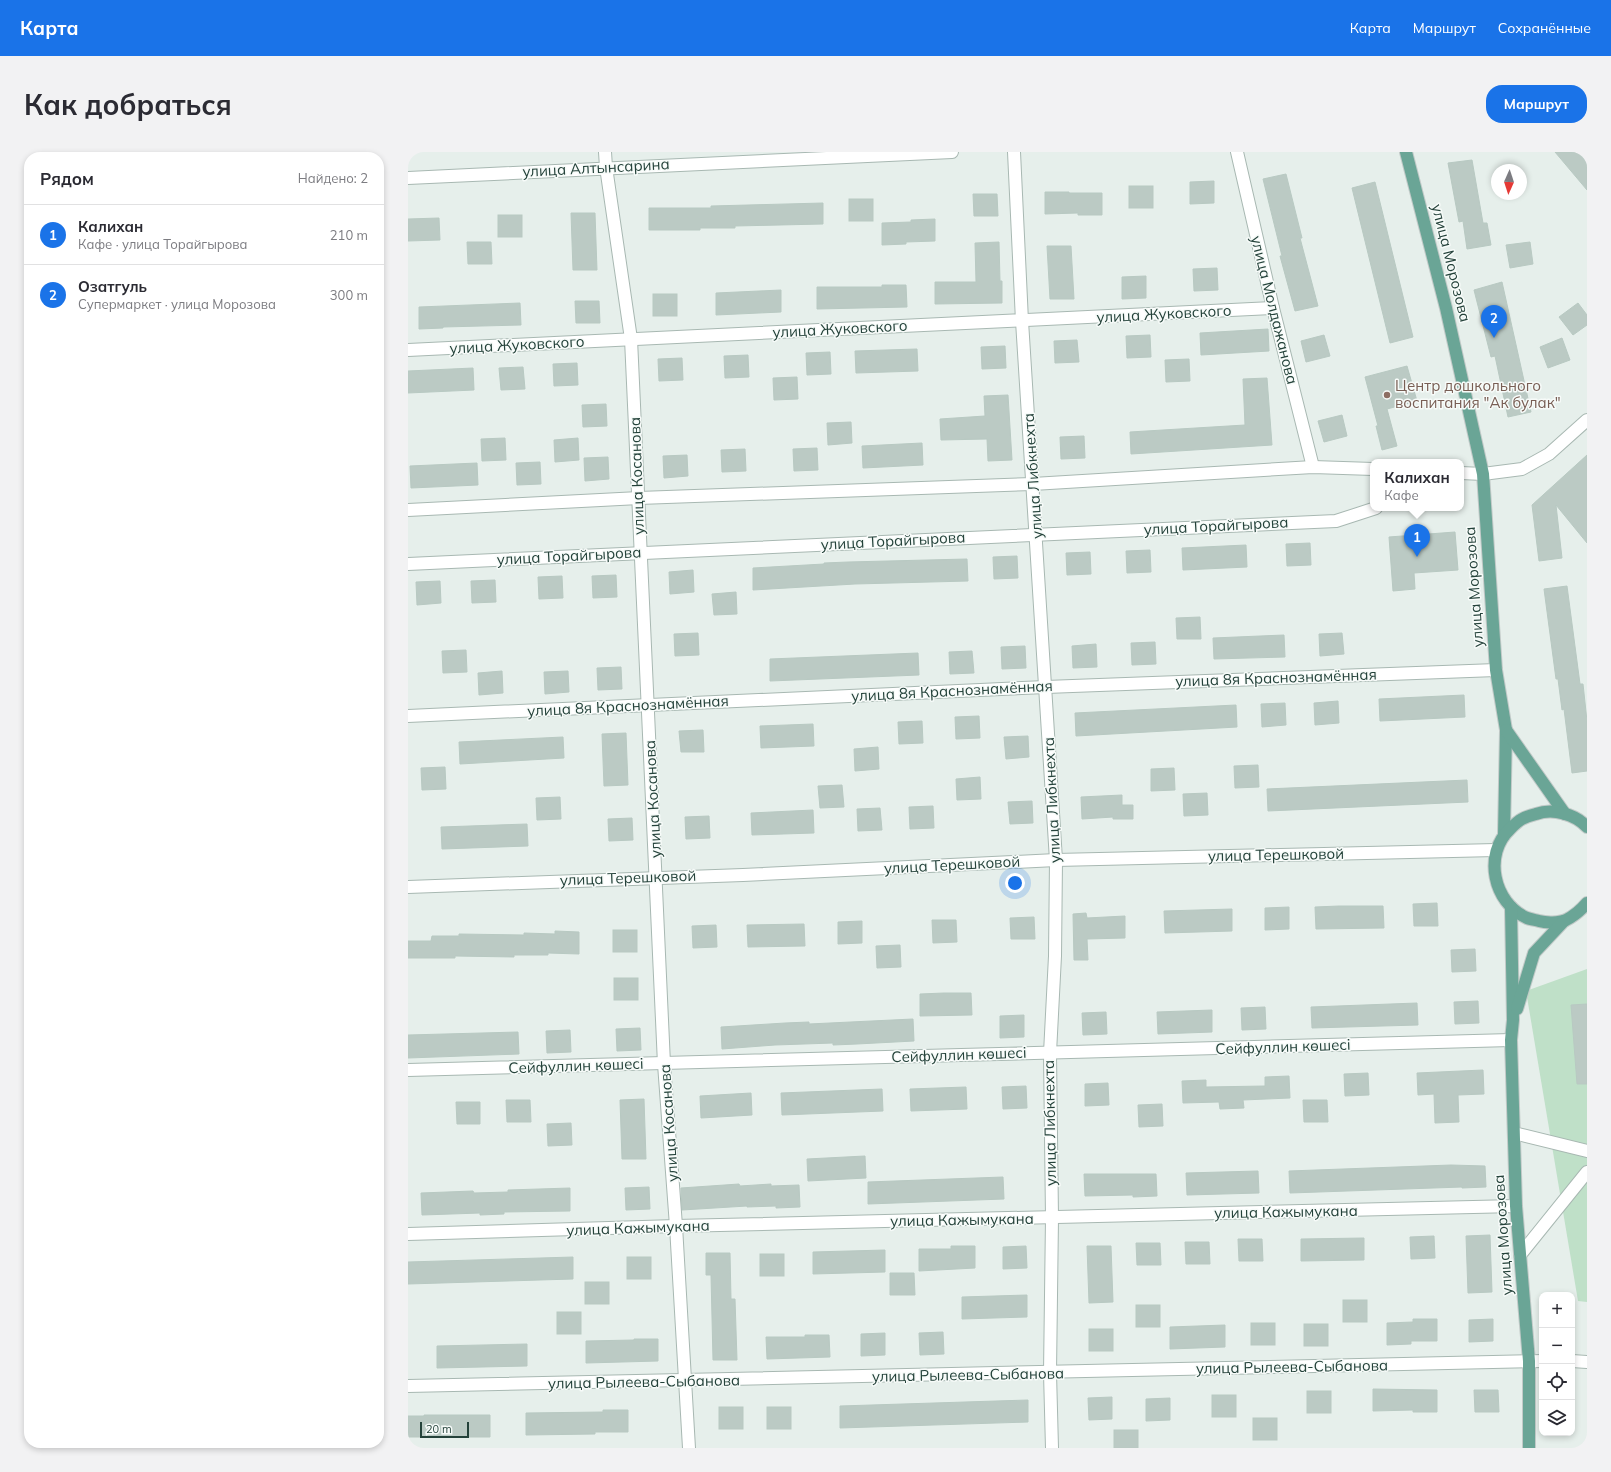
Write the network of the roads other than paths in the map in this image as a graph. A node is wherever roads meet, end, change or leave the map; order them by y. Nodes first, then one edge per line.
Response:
1 (605, 152) edge
2 (952, 152) edge
3 (1014, 152) edge
4 (1237, 152) edge
5 (1406, 152) edge
6 (606, 168) junction
7 (408, 178) edge
8 (1273, 308) junction
9 (1022, 321) junction
10 (631, 339) junction
11 (408, 350) edge
12 (1587, 420) edge
13 (1313, 467) junction
14 (1370, 469) edge
15 (1464, 473) edge
16 (1482, 474) junction
17 (1464, 479) edge
18 (1033, 484) junction
19 (639, 498) junction
20 (408, 510) edge
21 (1370, 510) edge
22 (1037, 535) junction
23 (641, 553) junction
24 (408, 564) edge
25 (1496, 670) junction
26 (1046, 687) junction
27 (648, 705) junction
28 (408, 716) edge
29 (1506, 730) junction
30 (1565, 814) junction
31 (1587, 827) edge
32 (1504, 835) junction
33 (1496, 850) junction
34 (1056, 860) junction
35 (657, 877) junction
36 (408, 887) edge
37 (1511, 907) junction
38 (1584, 910) edge
39 (1564, 921) junction
40 (1513, 1020) junction
41 (1511, 1040) junction
42 (1050, 1053) junction
43 (664, 1064) junction
44 (408, 1070) edge
45 (1514, 1133) junction
46 (1587, 1151) edge
47 (1587, 1172) edge
48 (1516, 1206) junction
49 (1052, 1218) junction
50 (676, 1226) junction
51 (408, 1234) edge
52 (1520, 1255) junction
53 (1529, 1361) junction
54 (1539, 1361) edge
55 (1575, 1361) edge
56 (1587, 1362) edge
57 (1050, 1373) junction
58 (685, 1381) junction
59 (408, 1386) edge
60 (689, 1448) edge
61 (1052, 1448) edge
62 (1529, 1448) edge

1 - 6 street, улица Косанова
2 - 6 street, улица Алтынсарина
3 - 9 street, улица Либкнехта
4 - 8 street, улица Молдажанова
5 - 16 main road, улица Морозова
6 - 7 street, улица Алтынсарина
6 - 10 street, улица Косанова
8 - 9 street, улица Жуковского
8 - 13 street, улица Молдажанова
9 - 10 street, улица Жуковского
9 - 18 street, улица Либкнехта
10 - 11 street, улица Жуковского
10 - 19 street, улица Косанова
12 - 16 street
13 - 14 street
13 - 18 street
15 - 16 street
16 - 17 street
16 - 25 main road, улица Морозова
18 - 19 street
18 - 22 street, улица Либкнехта
19 - 20 street
19 - 23 street, улица Косанова
21 - 22 street, улица Торайгырова
22 - 23 street, улица Торайгырова
22 - 26 street, улица Либкнехта
23 - 24 street, улица Торайгырова
23 - 27 street, улица Косанова
25 - 26 street, улица 8я Краснознамённая
25 - 29 main road, улица Морозова
26 - 27 street, улица 8я Краснознамённая
26 - 34 street, улица Либкнехта
27 - 28 street, улица 8я Краснознамённая
27 - 35 street, улица Косанова
29 - 30 main road
29 - 32 main road, улица Морозова
30 - 31 main road
30 - 32 main road
32 - 33 main road
33 - 34 street, улица Терешковой
33 - 37 main road
34 - 35 street, улица Терешковой
34 - 42 street, улица Либкнехта
35 - 36 street, улица Терешковой
35 - 43 street, улица Косанова
37 - 39 main road
37 - 40 main road, улица Морозова
38 - 39 main road, улица Морозова
39 - 40 main road, улица Морозова
40 - 41 main road, улица Морозова
41 - 42 street, Сейфуллин көшесі
41 - 45 main road, улица Морозова
42 - 43 street, Сейфуллин көшесі
42 - 49 street, улица Либкнехта
43 - 44 street, Сейфуллин көшесі
43 - 50 street, улица Косанова
45 - 46 street
45 - 48 main road, улица Морозова
47 - 52 street
48 - 49 street, улица Кажымукана
48 - 52 main road, улица Морозова
49 - 50 street, улица Кажымукана
49 - 57 street, улица Либкнехта
50 - 51 street, улица Кажымукана
50 - 58 street, улица Косанова
52 - 53 main road, улица Морозова
53 - 54 street, улица Рылеева-Сыбанова
53 - 57 street, улица Рылеева-Сыбанова
53 - 62 main road, улица Морозова
55 - 56 street
57 - 58 street, улица Рылеева-Сыбанова
57 - 61 street, улица Либкнехта
58 - 59 street, улица Рылеева-Сыбанова
58 - 60 street, улица Косанова

